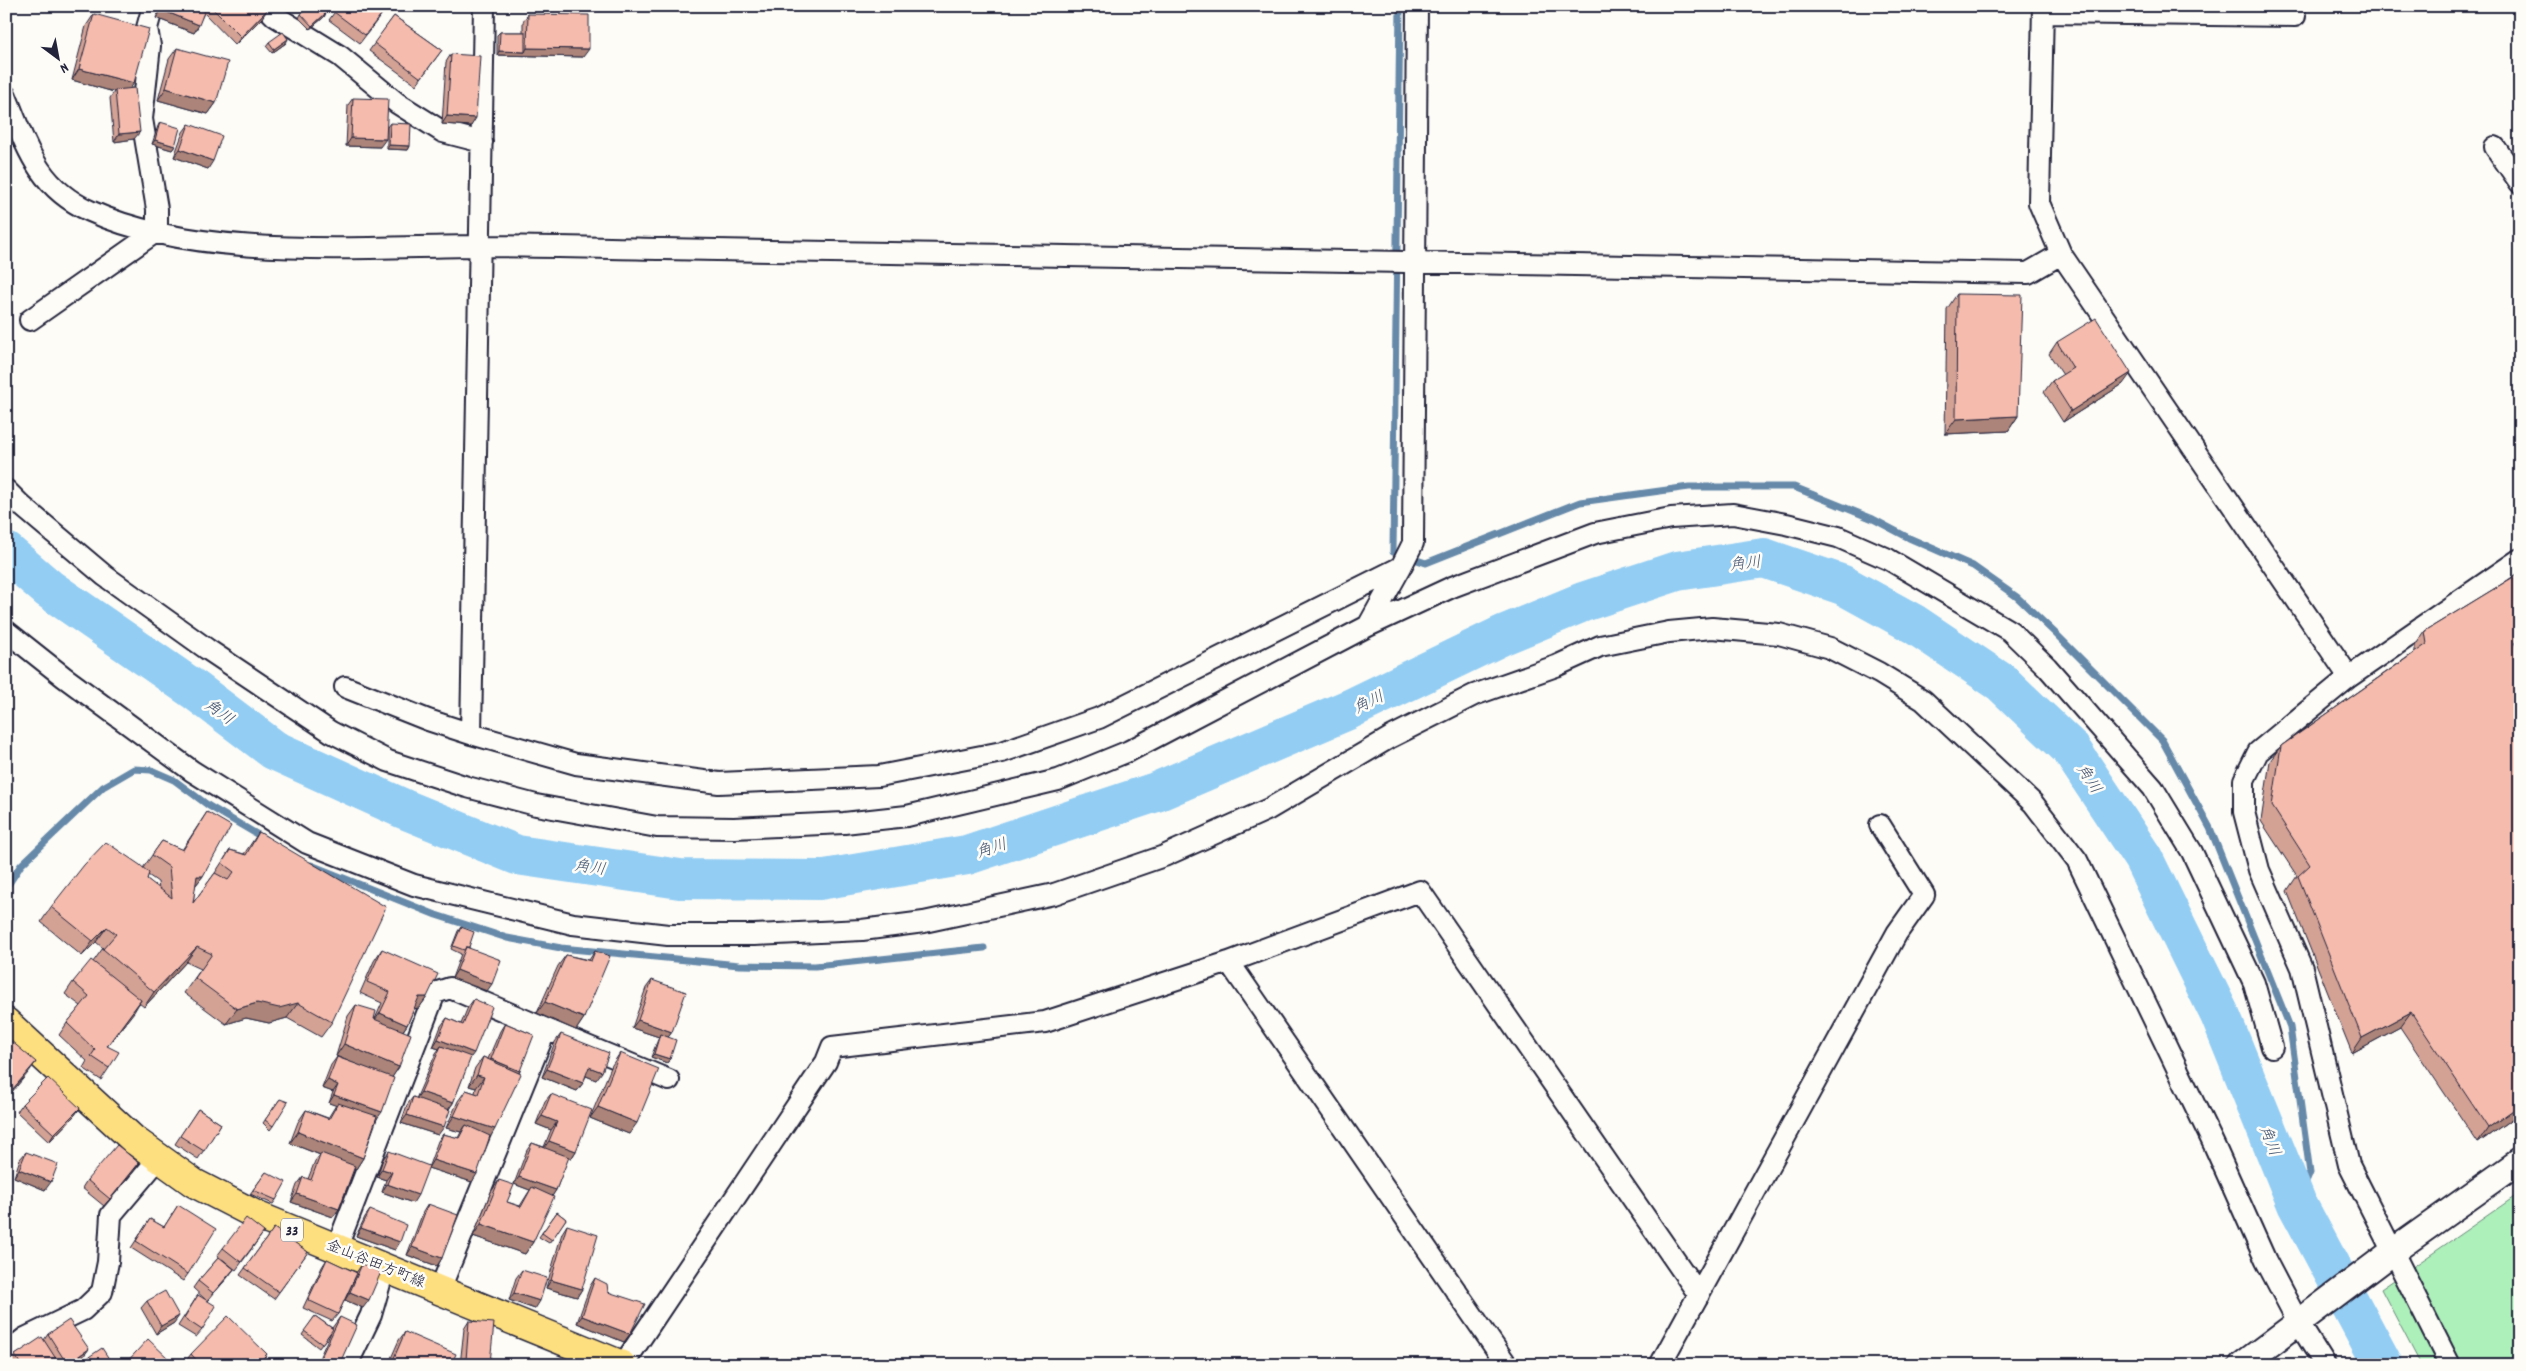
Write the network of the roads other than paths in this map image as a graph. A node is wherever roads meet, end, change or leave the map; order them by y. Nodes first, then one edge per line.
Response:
1 (153, 6) edge
2 (265, 6) edge
3 (484, 6) edge
4 (1417, 6) edge
5 (2043, 10) edge
6 (2295, 16) dead end
7 (6, 96) edge
8 (482, 142) junction
9 (2495, 147) dead end
10 (2520, 183) edge
11 (157, 231) junction
12 (480, 246) junction
13 (2061, 254) junction
14 (1416, 262) junction
15 (30, 320) dead end
16 (6, 490) edge
17 (2520, 558) edge
18 (1400, 567) junction
19 (1368, 626) junction
20 (6, 631) edge
21 (2349, 677) junction
22 (345, 687) dead end
23 (471, 734) junction
24 (1880, 825) dead end
25 (1229, 962) junction
26 (6, 1022) edge
27 (546, 1028) junction
28 (2272, 1047) dead end
29 (669, 1080) dead end
30 (159, 1158) junction
31 (2520, 1161) edge
32 (337, 1247) junction
33 (2392, 1252) junction
34 (385, 1266) junction
35 (440, 1289) junction
36 (1699, 1295) junction
37 (2301, 1319) junction
38 (6, 1353) edge
39 (347, 1365) edge
40 (622, 1365) edge
41 (1507, 1365) edge
42 (1660, 1365) edge
43 (2242, 1365) edge
44 (2324, 1365) edge
45 (2450, 1365) edge

1 - 11 street
2 - 8 street
3 - 8 street
4 - 14 street
5 - 6 street
5 - 13 street
7 - 11 street
8 - 12 street
9 - 10 street
11 - 12 street
11 - 15 street
12 - 14 street
12 - 23 street
13 - 14 street
13 - 21 street
14 - 18 street
16 - 19 street
17 - 21 street
18 - 19 street
18 - 23 street
19 - 28 street
20 - 37 street
21 - 33 street
22 - 23 street
24 - 36 street
25 - 36 street
25 - 40 street
25 - 41 street
26 - 30 main road, 金山谷田方町線 / 33
27 - 29 street
27 - 32 street
27 - 35 street
30 - 32 main road, 金山谷田方町線 / 33
30 - 38 street
31 - 33 street
32 - 34 main road, 金山谷田方町線 / 33
33 - 37 street
33 - 45 street
34 - 35 main road, 金山谷田方町線 / 33
34 - 39 street
35 - 40 main road, 金山谷田方町線 / 33
36 - 42 street
37 - 43 street
37 - 44 street

